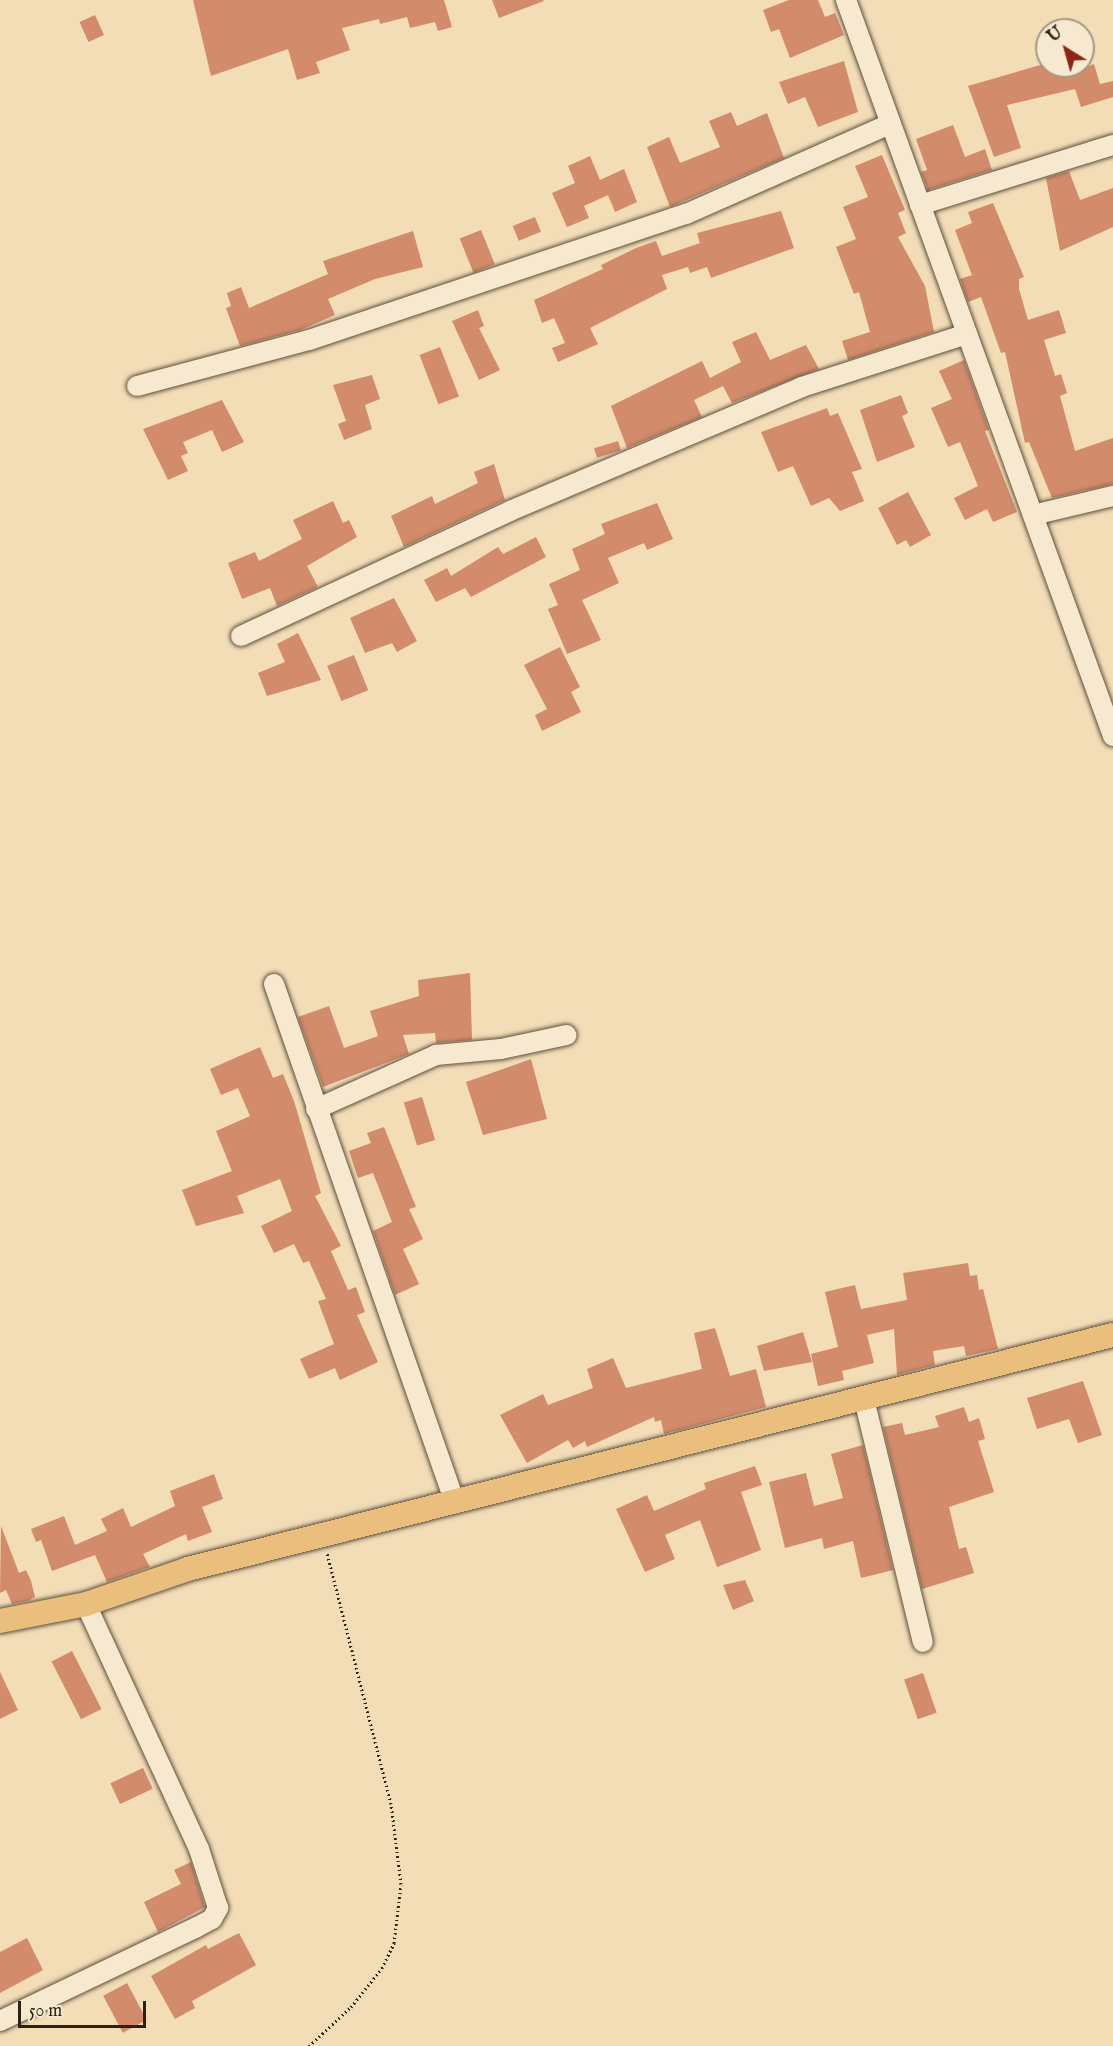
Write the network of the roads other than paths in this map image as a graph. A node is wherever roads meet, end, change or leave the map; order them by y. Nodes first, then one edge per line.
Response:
1 (846, 0) edge
2 (890, 124) junction
3 (1113, 145) edge
4 (920, 205) junction
5 (967, 334) junction
6 (137, 386) dead end
7 (1113, 496) edge
8 (1033, 516) junction
9 (241, 636) dead end
10 (1113, 736) edge
11 (274, 984) dead end
12 (567, 1035) dead end
13 (316, 1109) junction
14 (1113, 1335) edge
15 (864, 1399) junction
16 (455, 1503) junction
17 (86, 1604) junction
18 (0, 1621) edge
19 (923, 1642) dead end
20 (0, 2021) edge

1 - 2 street
2 - 4 street
2 - 6 street
3 - 4 street
4 - 5 street
5 - 8 street
5 - 9 street
7 - 8 street
8 - 10 street
11 - 13 street
12 - 13 street
13 - 16 street
14 - 15 main road
15 - 16 main road
15 - 19 street
16 - 17 main road
17 - 18 main road
17 - 20 street

